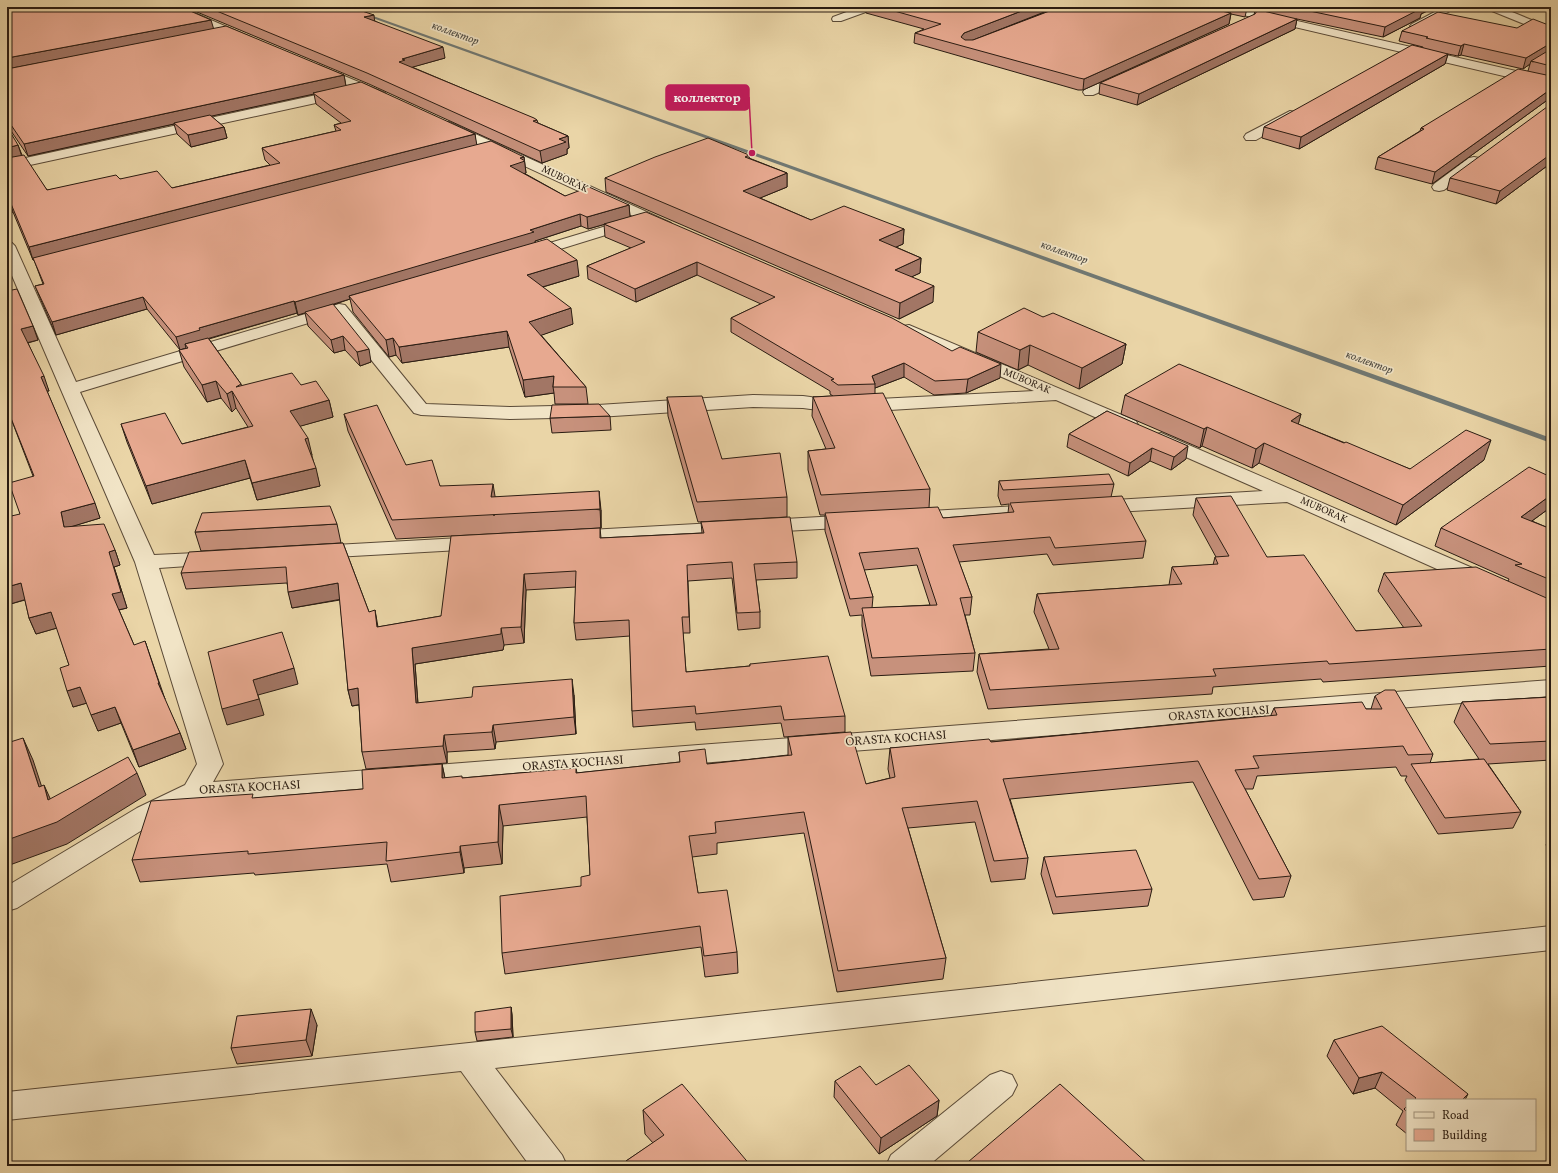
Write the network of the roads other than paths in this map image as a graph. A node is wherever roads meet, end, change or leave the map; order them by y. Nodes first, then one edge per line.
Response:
1 (172, 7) edge
2 (870, 7) edge
3 (1279, 7) edge
4 (1452, 7) edge
5 (1491, 7) edge
6 (1219, 12) edge
7 (1261, 16) junction
8 (837, 19) dead end
9 (1244, 22) junction
10 (229, 32) junction
11 (1551, 32) edge
12 (206, 36) edge
13 (1384, 43) junction
14 (257, 44) edge
15 (1340, 46) dead end
16 (1408, 49) junction
17 (1392, 58) edge
18 (307, 65) edge
19 (1138, 70) edge
20 (1546, 71) edge
21 (1535, 79) junction
22 (1551, 83) edge
23 (364, 88) junction
24 (1089, 92) edge
25 (393, 101) edge
26 (1298, 111) edge
27 (436, 121) edge
28 (1251, 137) dead end
29 (494, 146) junction
30 (471, 152) edge
31 (1483, 155) edge
32 (7, 166) edge
33 (1439, 188) dead end
34 (648, 218) junction
35 (684, 234) edge
36 (7, 246) edge
37 (512, 258) edge
38 (894, 324) edge
39 (70, 389) junction
40 (1060, 395) junction
41 (1292, 496) junction
42 (1077, 508) edge
43 (1053, 510) edge
44 (552, 538) edge
45 (496, 542) edge
46 (297, 553) edge
47 (234, 557) edge
48 (146, 562) junction
49 (1501, 589) edge
50 (1551, 688) edge
51 (194, 792) junction
52 (7, 900) edge
53 (1551, 938) edge
54 (469, 1058) junction
55 (1001, 1084) dead end
56 (7, 1106) edge
57 (550, 1166) edge
58 (903, 1166) edge

1 - 10 street
2 - 8 street
3 - 7 street
4 - 13 street
5 - 11 street
6 - 7 street
6 - 9 street
7 - 9 street
7 - 13 street
9 - 15 street
10 - 12 street
10 - 14 street
13 - 16 street
16 - 17 street
16 - 21 street
18 - 23 street
19 - 24 street
20 - 21 street
21 - 22 street
23 - 25 street
23 - 32 street
26 - 28 street
27 - 29 street, MUBORAK
29 - 30 street
29 - 34 street, MUBORAK
31 - 33 street
34 - 35 street, MUBORAK
34 - 37 street
36 - 39 street
38 - 40 street, MUBORAK
39 - 40 street
39 - 48 street
40 - 41 street, MUBORAK
41 - 42 street
41 - 49 street, MUBORAK
43 - 44 street
45 - 46 street
47 - 48 street
48 - 51 street
50 - 51 street, ORASTA KOCHASI
51 - 52 street
53 - 54 street
54 - 56 street
54 - 57 street
55 - 58 street

